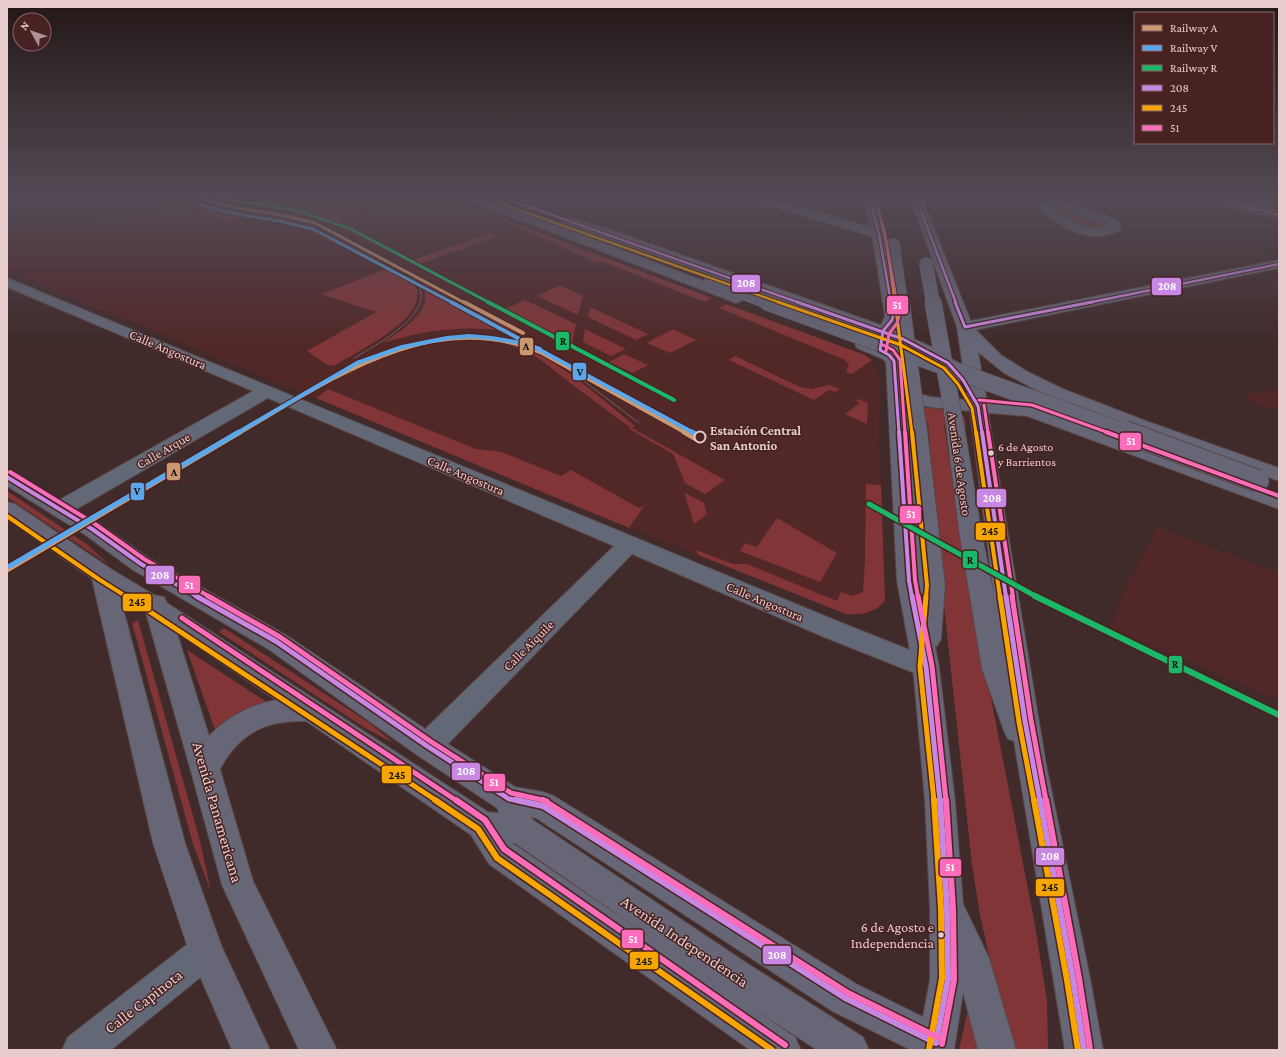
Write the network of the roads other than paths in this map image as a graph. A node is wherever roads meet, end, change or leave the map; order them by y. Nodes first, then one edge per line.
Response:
1 (600, 247) edge
2 (619, 247) edge
3 (646, 247) edge
4 (881, 247) edge
5 (893, 247) edge
6 (934, 247) edge
7 (923, 257) dead end
8 (1279, 264) edge
9 (7, 282) edge
10 (28, 290) junction
11 (7, 299) edge
12 (964, 327) junction
13 (883, 331) junction
14 (880, 350) junction
15 (267, 391) junction
16 (897, 394) junction
17 (978, 406) junction
18 (7, 477) edge
19 (1266, 478) edge
20 (1279, 484) edge
21 (1279, 489) edge
22 (1279, 502) edge
23 (7, 509) edge
24 (60, 509) junction
25 (628, 544) junction
26 (141, 564) junction
27 (103, 575) junction
28 (156, 608) junction
29 (926, 667) junction
30 (311, 710) junction
31 (428, 746) junction
32 (205, 768) junction
33 (1034, 775) junction
34 (509, 799) junction
35 (482, 825) junction
36 (521, 830) junction
37 (947, 909) junction
38 (206, 952) junction
39 (936, 1047) edge
40 (81, 1050) edge
41 (251, 1050) edge
42 (318, 1050) edge
43 (782, 1050) edge
44 (850, 1050) edge
45 (997, 1050) edge
46 (1084, 1050) edge

1 - 14 main road
2 - 19 main road, bridge
3 - 13 main road
4 - 13 main road
5 - 29 main road, bridge
6 - 12 main road, Avenida 6 de Agosto
7 - 33 main road, Avenida 6 de Agosto, bridge
8 - 12 street
9 - 10 street, Calle Angostura
10 - 11 street
10 - 15 street, Calle Angostura
12 - 17 main road, Avenida 6 de Agosto
12 - 19 main road
13 - 14 main road
13 - 17 main road
14 - 16 main road
15 - 24 street, Calle Arque
15 - 25 street, Calle Angostura
16 - 17 main road
16 - 29 main road
17 - 22 main road
17 - 33 main road, Avenida 6 de Agosto
18 - 24 main road
19 - 20 main road
19 - 21 main road
23 - 27 main road, Avenida Independencia
24 - 26 main road
25 - 29 street, Calle Angostura
25 - 31 street, Calle Aiquile
26 - 28 main road, Avenida Panamericana
26 - 31 main road
27 - 28 main road, Avenida Independencia
27 - 38 main road
28 - 30 main road, Avenida Independencia
28 - 32 main road, Avenida Panamericana
29 - 37 main road
30 - 32 main road
30 - 35 main road, Avenida Independencia
31 - 34 main road
32 - 42 main road, Avenida Panamericana
33 - 46 main road, Avenida 6 de Agosto
34 - 36 main road
34 - 39 main road
35 - 36 main road, Avenida Independencia
35 - 43 main road
36 - 44 main road, Avenida Independencia
37 - 39 main road
37 - 45 main road
38 - 40 street, Calle Capinota
38 - 41 main road

